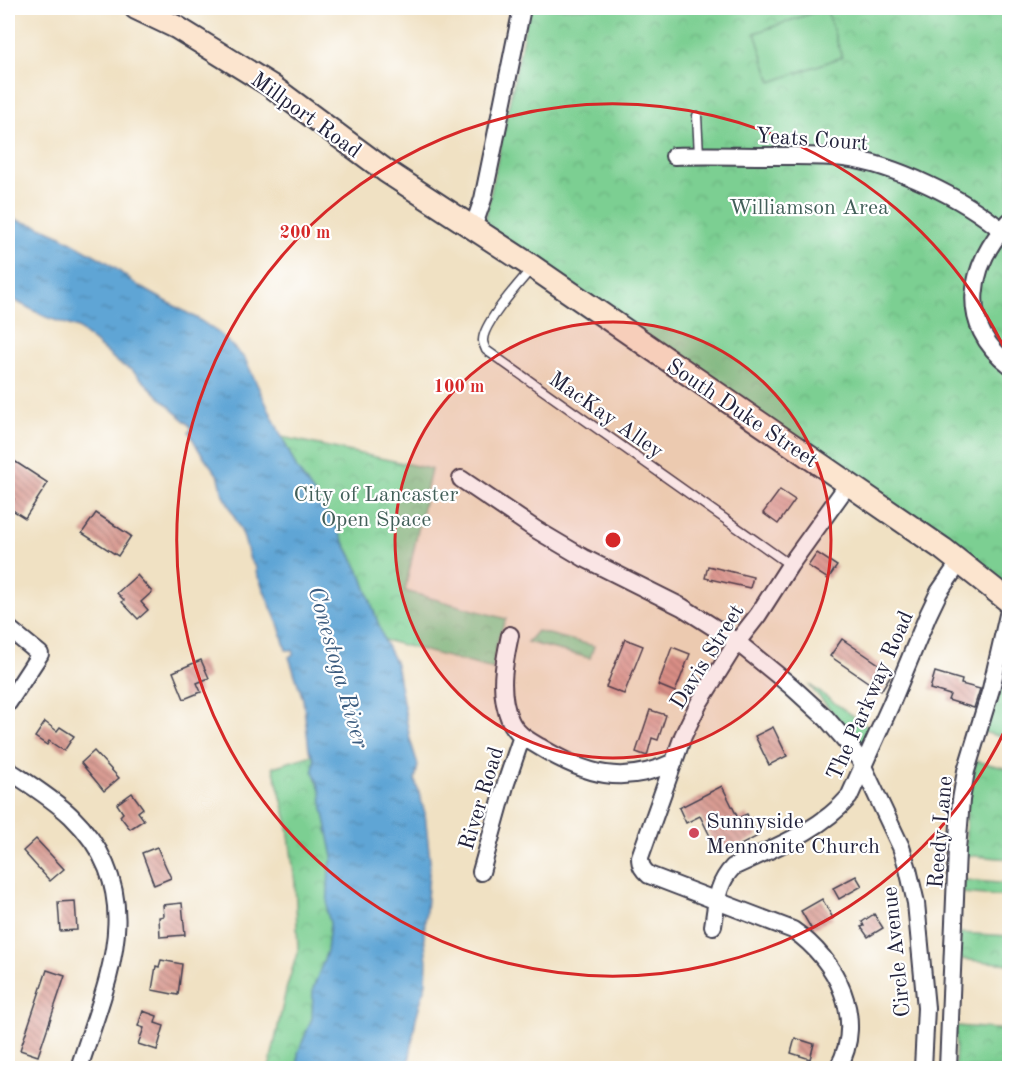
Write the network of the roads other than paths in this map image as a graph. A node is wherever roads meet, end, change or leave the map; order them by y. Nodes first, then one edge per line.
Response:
1 (136, 8) edge
2 (522, 8) edge
3 (697, 116) dead end
4 (699, 155) junction
5 (674, 156) dead end
6 (1005, 226) edge
7 (473, 228) junction
8 (533, 267) junction
9 (1010, 365) edge
10 (462, 478) dead end
11 (849, 483) junction
12 (959, 563) junction
13 (790, 565) junction
14 (1010, 604) edge
15 (8, 628) edge
16 (510, 634) dead end
17 (737, 642) junction
18 (8, 703) edge
19 (522, 736) junction
20 (674, 762) junction
21 (863, 768) junction
22 (8, 770) edge
23 (481, 872) dead end
24 (718, 900) junction
25 (713, 926) dead end
26 (79, 1068) edge
27 (838, 1068) edge
28 (923, 1068) edge
29 (948, 1068) edge

1 - 7 main road, Millport Road
2 - 7 street
3 - 4 lane
4 - 5 street, Yeats Court
4 - 6 street, Yeats Court
6 - 9 street
7 - 8 main road, South Duke Street
8 - 11 main road, South Duke Street
8 - 13 lane, MacKay Alley
10 - 17 street, Circle Avenue
11 - 12 main road, South Duke Street
11 - 13 street, Davis Street
12 - 14 main road, South Duke Street
12 - 21 street, The Parkway Road
13 - 17 street, Davis Street
14 - 29 street, Reedy Lane
15 - 18 street
16 - 19 street
17 - 20 street, Davis Street
17 - 21 street, Circle Avenue
19 - 20 street
19 - 23 street, River Road
20 - 24 street, Davis Street
21 - 24 street, The Parkway Road
21 - 28 street, Circle Avenue
22 - 26 street
24 - 25 street, The Parkway Road
24 - 27 street

